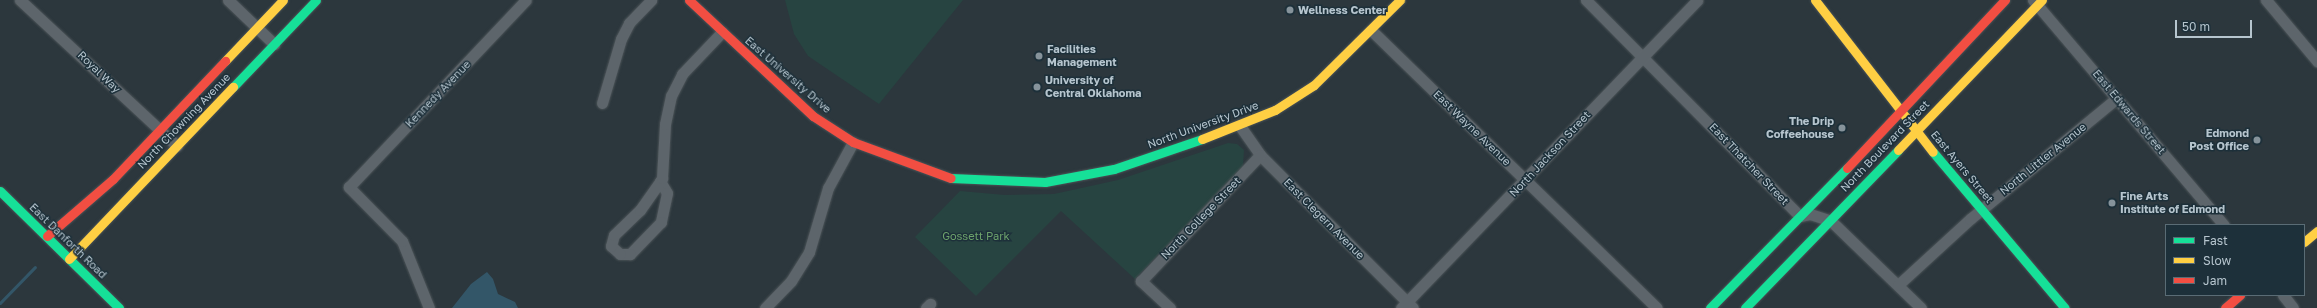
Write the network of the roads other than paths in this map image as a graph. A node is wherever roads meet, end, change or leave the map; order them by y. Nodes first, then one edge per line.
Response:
1 (20, 0) edge
2 (228, 0) edge
3 (283, 0) edge
4 (316, 0) edge
5 (526, 0) edge
6 (651, 0) edge
7 (688, 0) edge
8 (1400, 0) edge
9 (1586, 0) edge
10 (1697, 0) edge
11 (1815, 0) edge
12 (2006, 0) edge
13 (2266, 0) edge
14 (2038, 1) edge
15 (257, 27) junction
16 (1372, 31) junction
17 (722, 32) junction
18 (274, 44) junction
19 (1642, 55) junction
20 (2317, 61) edge
21 (2117, 98) junction
22 (602, 103) dead end
23 (1901, 112) junction
24 (1240, 126) junction
25 (159, 130) junction
26 (1916, 130) junction
27 (853, 142) junction
28 (177, 146) junction
29 (1260, 155) junction
30 (1526, 180) junction
31 (660, 181) junction
32 (1045, 182) joint
33 (0, 191) edge
34 (1982, 209) junction
35 (1800, 216) junction
36 (1832, 221) junction
37 (2223, 224) edge
38 (2317, 231) edge
39 (46, 236) junction
40 (2305, 241) edge
41 (69, 259) junction
42 (1898, 285) junction
43 (2239, 296) edge
44 (2284, 296) edge
45 (1407, 306) edge
46 (119, 308) edge
47 (429, 308) edge
48 (765, 308) edge
49 (1170, 308) edge
50 (1657, 308) edge
51 (1710, 308) edge
52 (1745, 308) edge
53 (1922, 308) edge
54 (2065, 308) edge
55 (2224, 308) edge
56 (2293, 308) edge

1 - 25 street, Royal Way
2 - 15 street
3 - 15 street, North Chowning Avenue
4 - 18 street, North Chowning Avenue
5 - 47 street, Kennedy Avenue
6 - 22 street
7 - 17 street, East University Drive
8 - 16 street, North University Drive
9 - 19 street, East Thatcher Street
10 - 19 street, North Jackson Street
11 - 23 street, East Ayers Street
12 - 23 street, North Boulevard Street
13 - 20 street
14 - 21 street, East Edwards Street
14 - 26 street, North Boulevard Street
15 - 18 street
15 - 25 street, North Chowning Avenue
16 - 24 street, North University Drive
16 - 30 street, East Wayne Avenue
17 - 27 street, East University Drive
17 - 31 street
18 - 28 street, North Chowning Avenue
19 - 30 street, North Jackson Street
19 - 35 street, East Thatcher Street
21 - 34 street, North Littler Avenue
21 - 37 street, East Edwards Street
23 - 26 street, East Ayers Street
23 - 35 street, North Boulevard Street
24 - 29 street, East Clegern Avenue
24 - 32 street, North University Drive
25 - 28 street, Royal Way
25 - 39 street, North Chowning Avenue
26 - 34 street, East Ayers Street
26 - 36 street, North Boulevard Street
27 - 32 street, East University Drive
27 - 48 street
28 - 41 street, North Chowning Avenue
29 - 45 street, East Clegern Avenue
29 - 49 street, North College Street
30 - 45 street, North Jackson Street
30 - 50 street, East Wayne Avenue
31 - 31 street
33 - 39 street, East Danforth Road
34 - 42 street, North Littler Avenue
34 - 54 street, East Ayers Street
35 - 36 street
35 - 51 street, North Boulevard Street
36 - 42 street
36 - 52 street, North Boulevard Street
38 - 40 street
39 - 41 street, East Danforth Road
41 - 46 street, East Danforth Road
42 - 53 street
43 - 55 street
44 - 56 street

